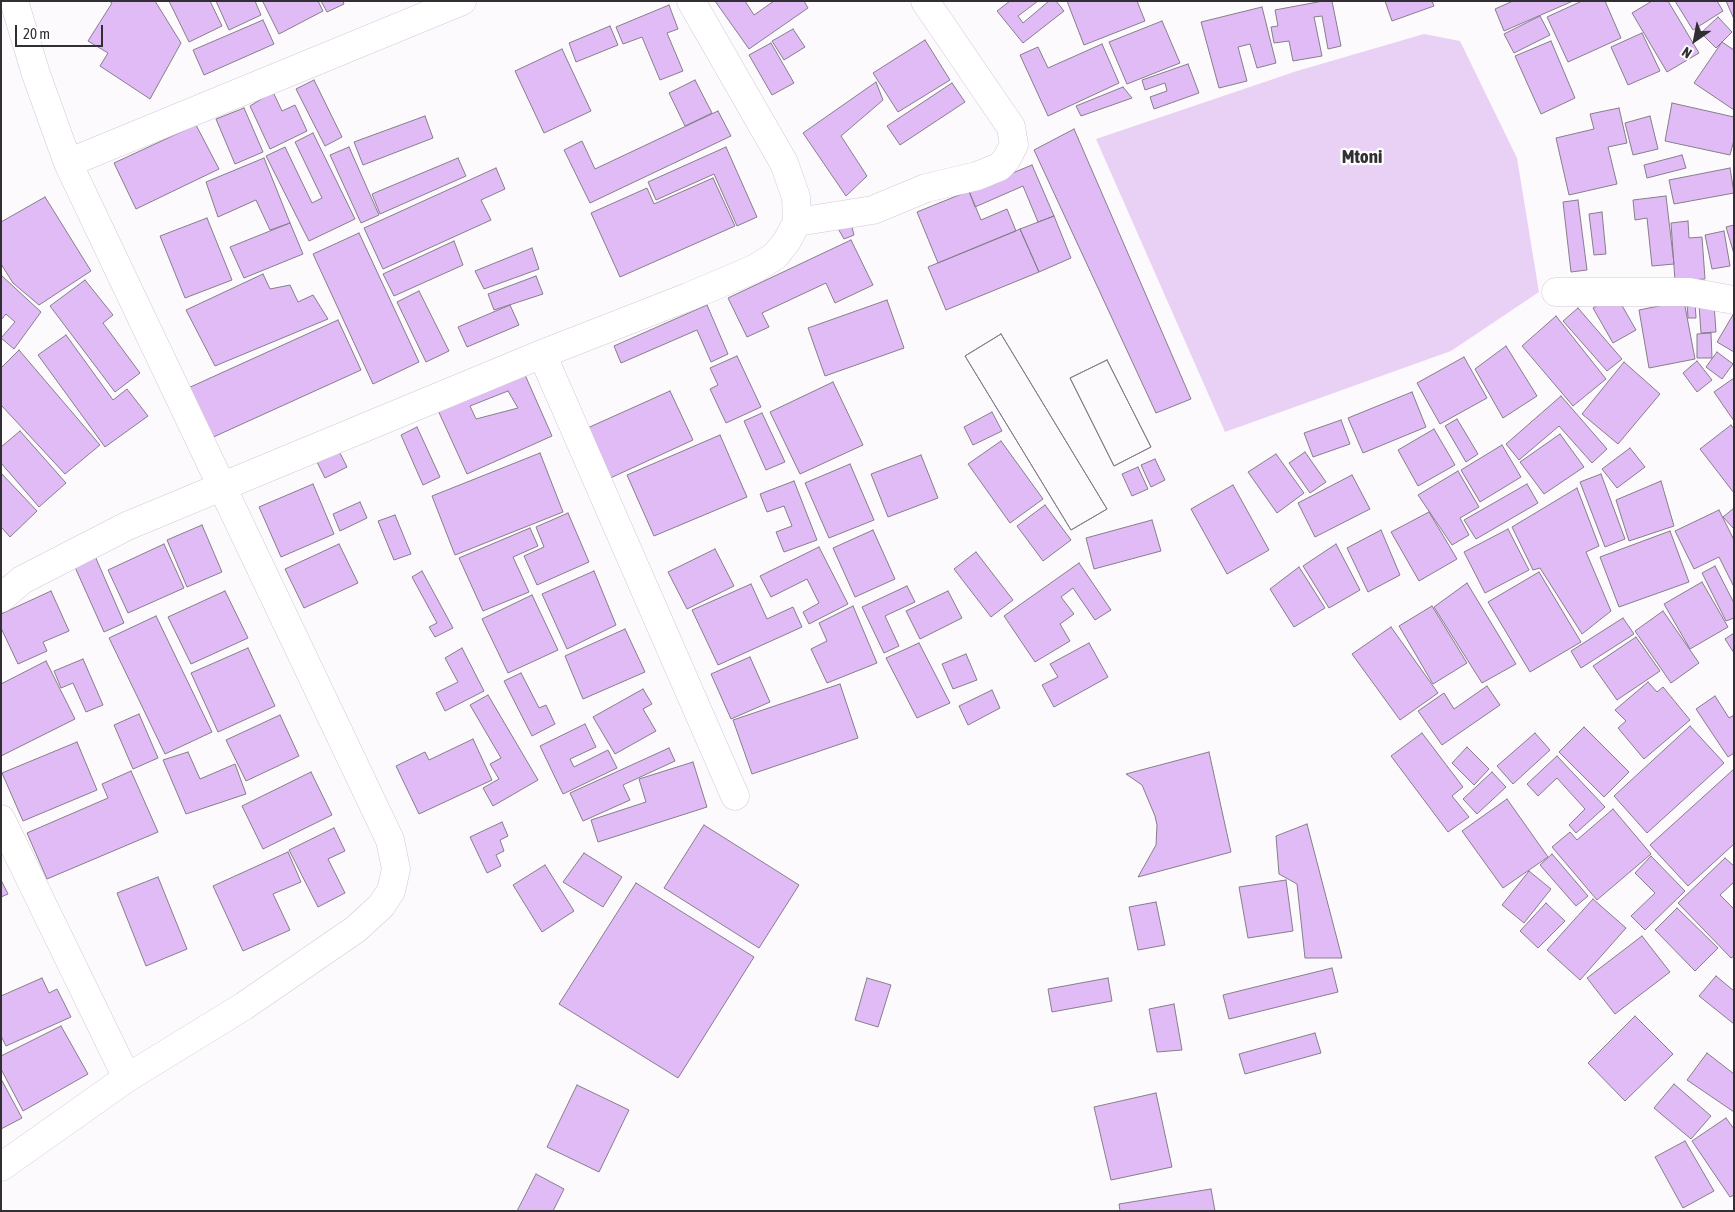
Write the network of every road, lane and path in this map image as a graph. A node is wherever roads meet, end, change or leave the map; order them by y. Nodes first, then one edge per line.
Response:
1 (14, 1) edge
2 (462, 1) edge
3 (691, 1) edge
4 (925, 1) edge
5 (68, 163) junction
6 (797, 222) junction
7 (1556, 292) dead end
8 (1734, 300) edge
9 (542, 354) junction
10 (221, 486) junction
11 (1, 598) edge
12 (735, 796) dead end
13 (1, 819) edge
14 (127, 1078) junction
15 (1, 1166) edge

1 - 5 street
2 - 5 street
3 - 6 street
4 - 6 street
5 - 10 street
6 - 9 street
7 - 8 street
9 - 10 street
9 - 12 street
10 - 11 street
10 - 14 street
13 - 14 street
14 - 15 street

